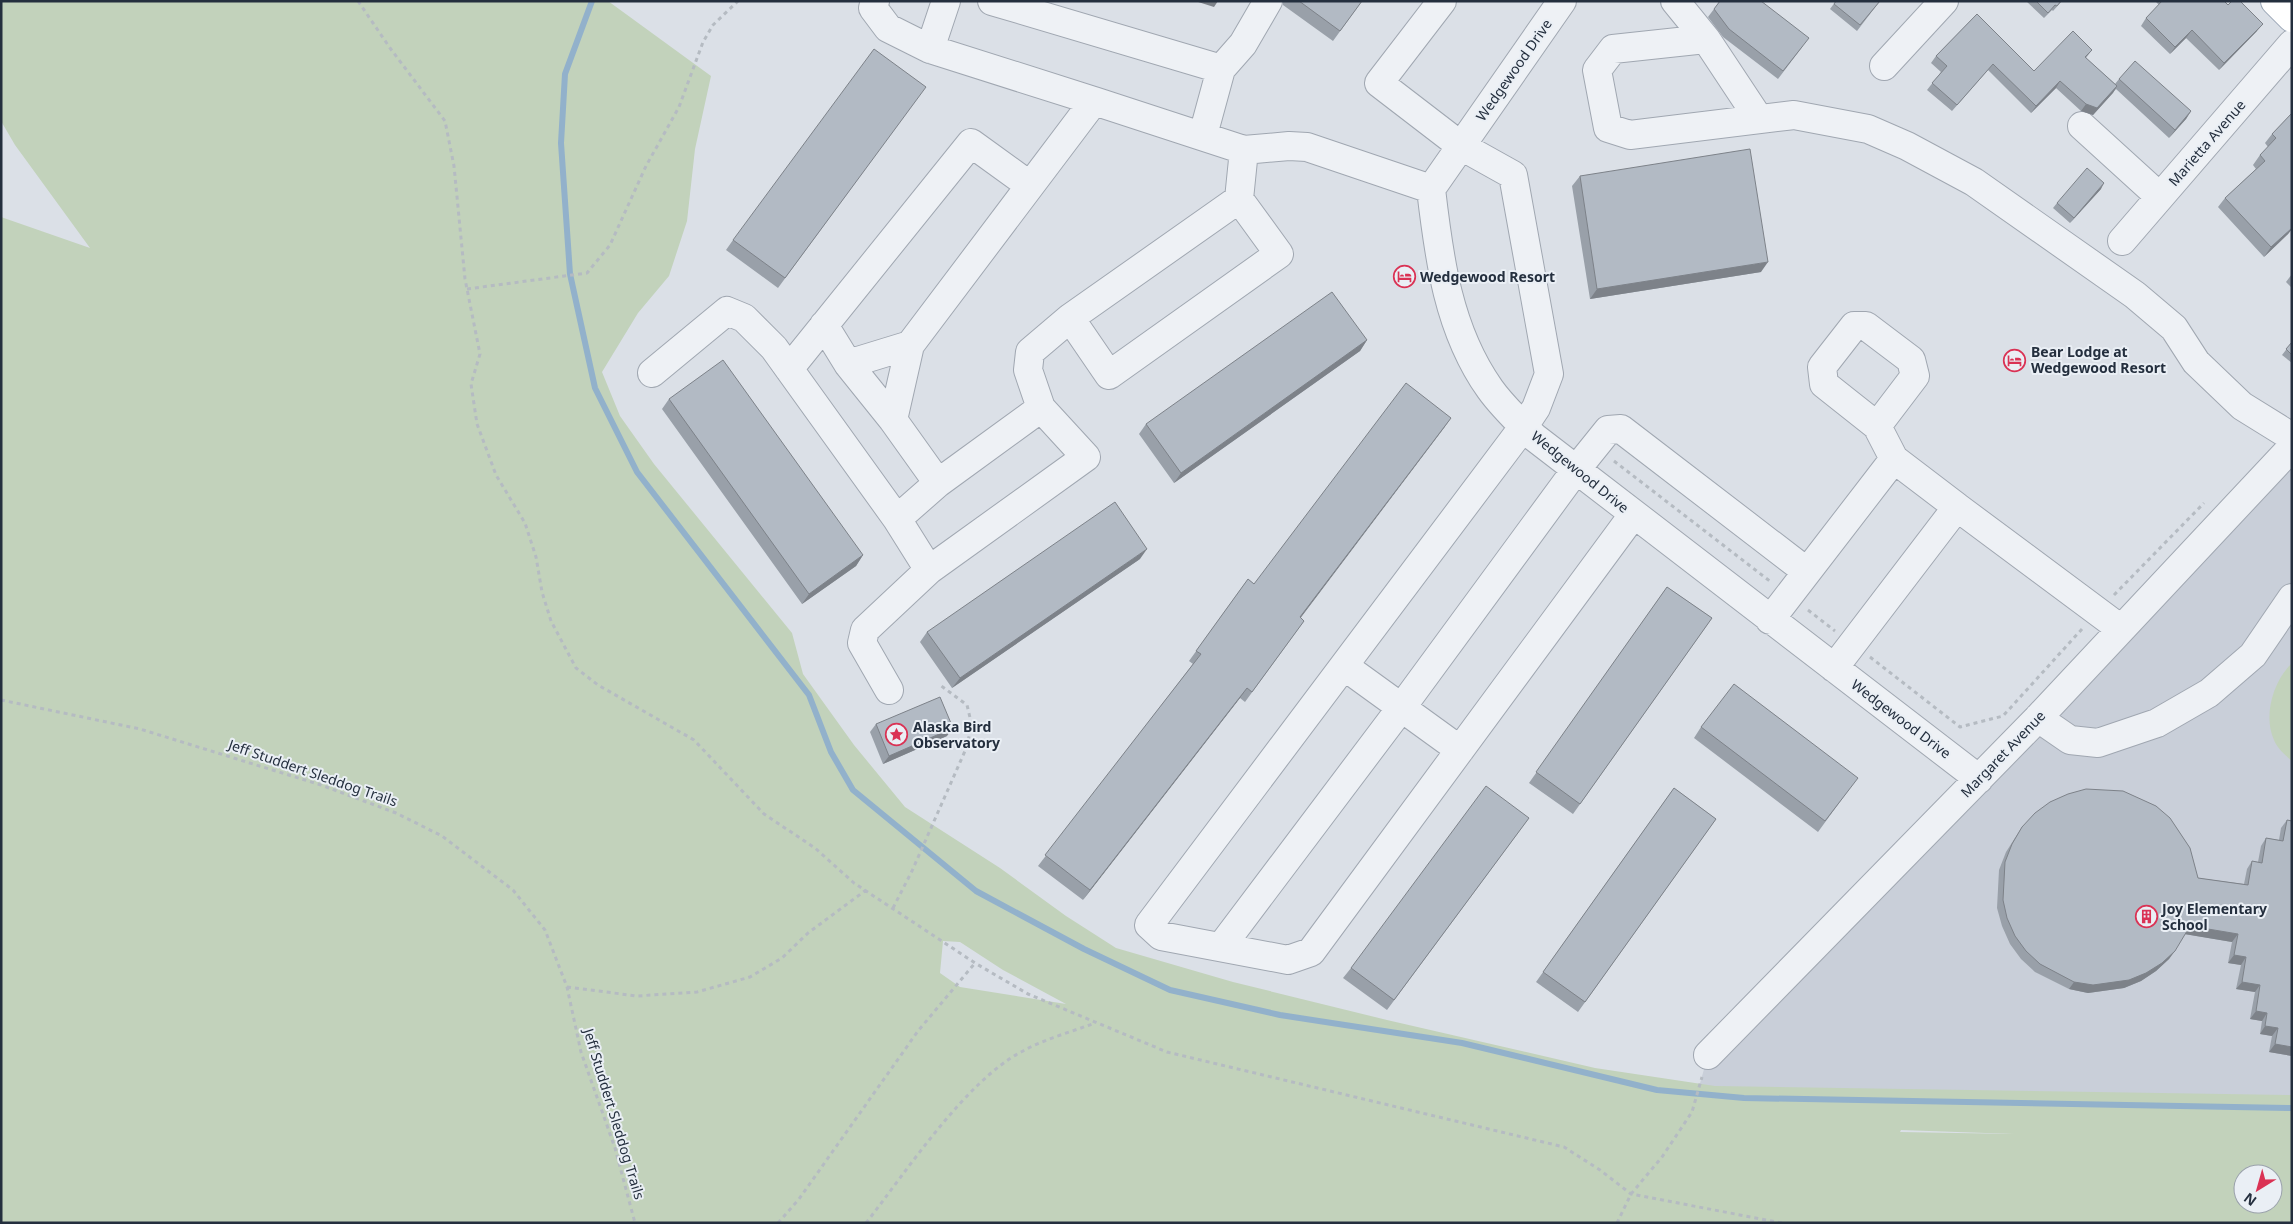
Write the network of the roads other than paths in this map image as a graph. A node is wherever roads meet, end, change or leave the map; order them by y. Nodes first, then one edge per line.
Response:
1 (875, 1) edge
2 (946, 1) edge
3 (992, 1) edge
4 (1268, 1) edge
5 (1442, 1) edge
6 (1562, 1) edge
7 (1675, 1) edge
8 (1944, 1) edge
9 (2274, 1) edge
10 (2292, 18) edge
11 (1706, 39) junction
12 (2292, 44) edge
13 (930, 49) junction
14 (1884, 66) dead end
15 (1221, 69) junction
16 (1094, 101) junction
17 (1759, 119) junction
18 (2082, 126) dead end
19 (1203, 135) junction
20 (1461, 146) junction
21 (1244, 150) junction
22 (1030, 185) junction
23 (1431, 189) junction
24 (2160, 197) junction
25 (1239, 199) junction
26 (2122, 241) dead end
27 (1070, 318) junction
28 (824, 326) junction
29 (910, 345) junction
30 (848, 364) junction
31 (789, 369) junction
32 (652, 373) dead end
33 (1041, 408) junction
34 (893, 420) junction
35 (1524, 426) junction
36 (1877, 426) dead end
37 (2292, 436) edge
38 (2292, 447) edge
39 (1894, 459) junction
40 (1575, 471) junction
41 (938, 483) junction
42 (1957, 507) junction
43 (1633, 515) junction
44 (897, 520) junction
45 (929, 570) junction
46 (1806, 571) junction
47 (2292, 598) edge
48 (1770, 620) junction
49 (2121, 629) junction
50 (1344, 666) junction
51 (1834, 668) junction
52 (889, 690) dead end
53 (1402, 707) junction
54 (2038, 718) junction
55 (1460, 750) junction
56 (1979, 779) junction
57 (1221, 947) junction
58 (1706, 1064) road end

1 - 13 street
2 - 13 street
3 - 15 street
4 - 15 street
5 - 20 street
6 - 20 street, Wedgewood Drive
7 - 11 street
8 - 14 street
9 - 10 main road
11 - 17 street
11 - 17 street
12 - 24 street, Marietta Avenue
13 - 16 street
15 - 19 street
16 - 19 street
16 - 22 street
17 - 37 street
18 - 24 street
19 - 21 street
20 - 23 street, Wedgewood Drive
20 - 35 street
21 - 23 street
21 - 25 street
22 - 28 street
22 - 29 street
23 - 35 street, Wedgewood Drive
24 - 26 street, Marietta Avenue
25 - 27 street
25 - 27 street
27 - 33 street
28 - 30 street
28 - 31 street
29 - 30 street
29 - 34 street
30 - 34 street
31 - 32 street
31 - 44 street
33 - 41 street
33 - 45 street
34 - 41 street
35 - 40 street, Wedgewood Drive
35 - 50 street
36 - 39 street
38 - 49 street, Margaret Avenue
39 - 42 street
39 - 46 street
40 - 43 street, Wedgewood Drive
40 - 46 street
40 - 53 street
41 - 44 street
42 - 49 street
42 - 51 street
43 - 48 street, Wedgewood Drive
43 - 55 street
44 - 45 street
45 - 52 street
46 - 48 street
47 - 54 street
48 - 51 street, Wedgewood Drive
49 - 54 street, Margaret Avenue
50 - 53 street
50 - 57 street
51 - 56 street, Wedgewood Drive
53 - 55 street
53 - 57 street
54 - 56 street, Margaret Avenue
55 - 57 street
56 - 58 street, Margaret Avenue

